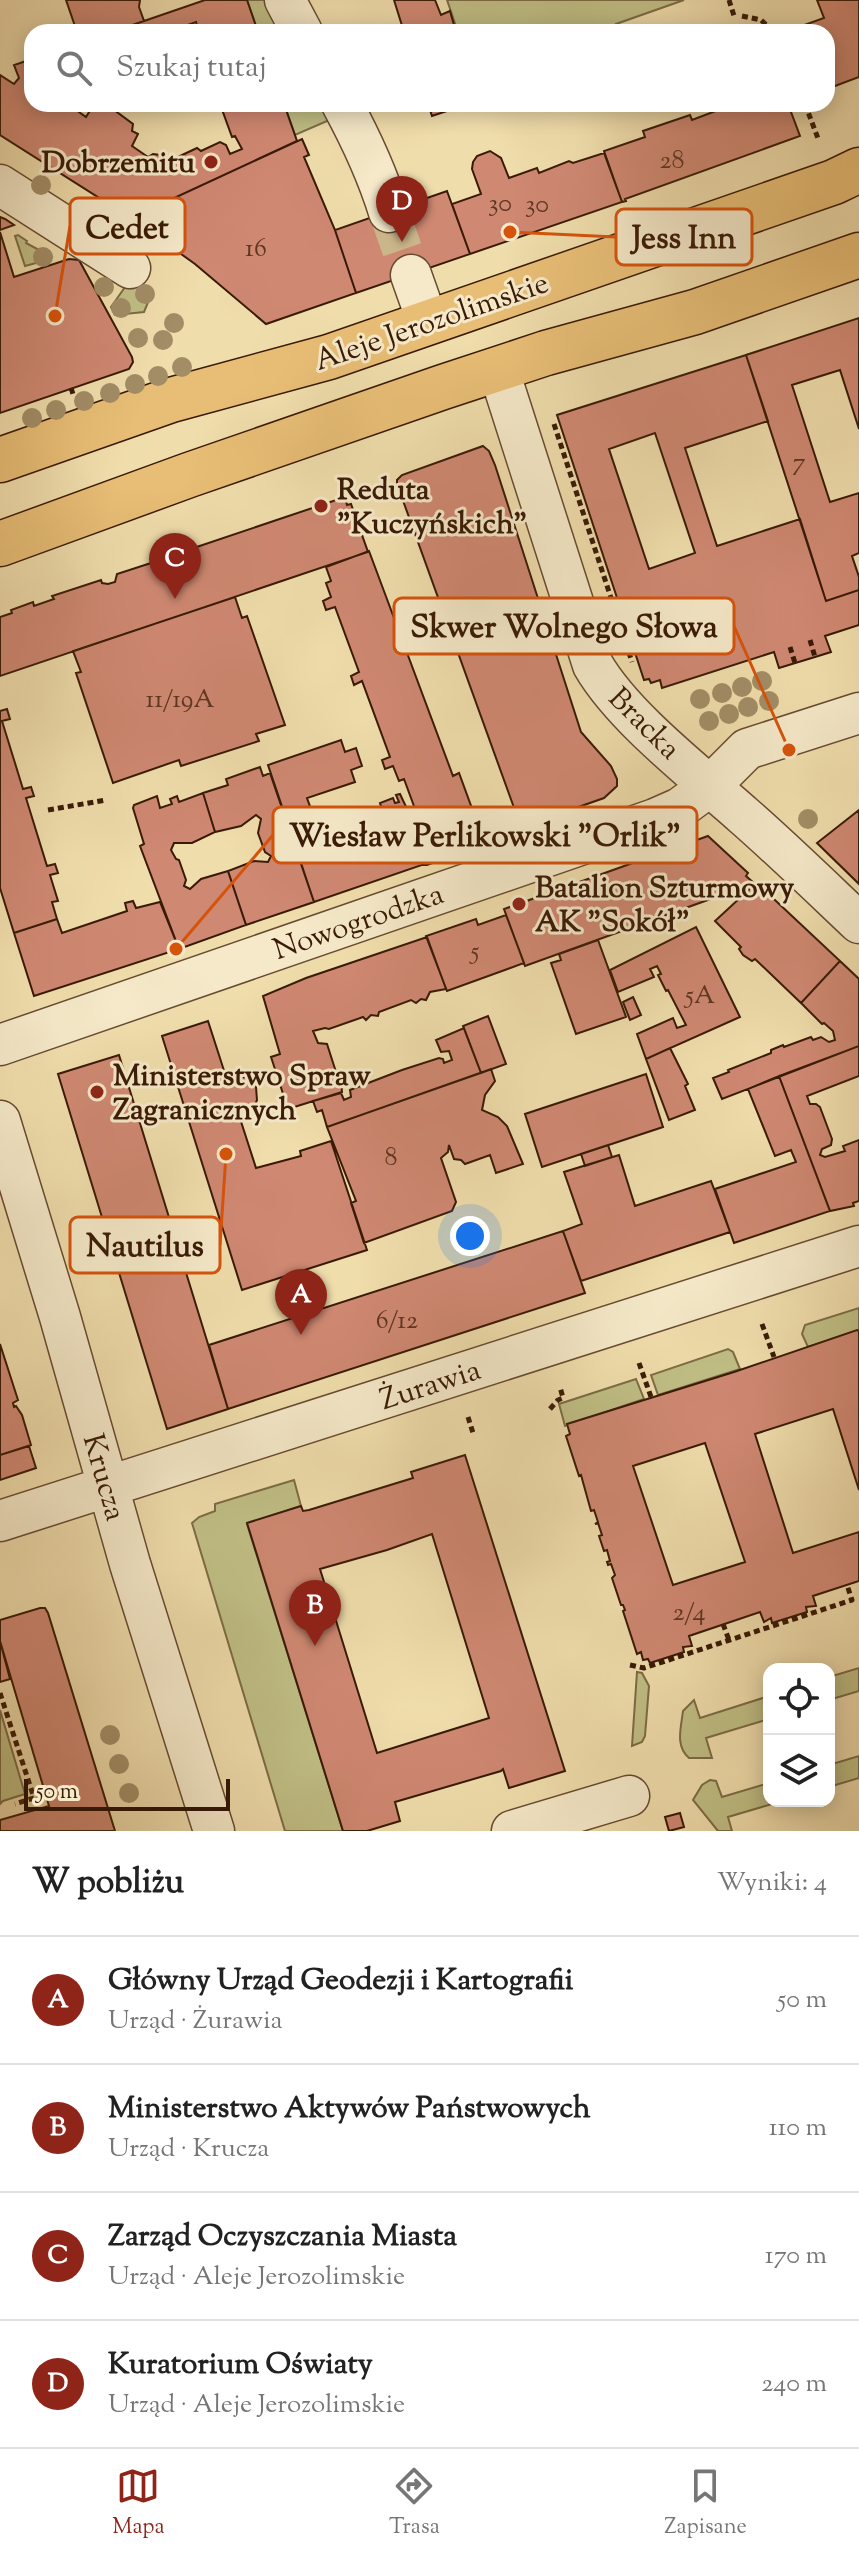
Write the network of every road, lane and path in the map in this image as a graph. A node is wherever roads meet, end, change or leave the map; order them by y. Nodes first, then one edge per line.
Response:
1 (285, 0) edge
2 (729, 0) edge
3 (298, 24) edge
4 (765, 24) edge
5 (346, 112) edge
6 (808, 112) edge
7 (819, 141) dead end
8 (859, 170) edge
9 (0, 185) edge
10 (389, 212) tunnel mouth
11 (859, 255) edge
12 (130, 268) dead end
13 (411, 275) tunnel mouth
14 (428, 323) junction
15 (498, 368) junction
16 (71, 388) dead end
17 (74, 397) dead end
18 (554, 422) dead end
19 (0, 460) edge
20 (0, 544) edge
21 (810, 640) dead end
22 (790, 647) dead end
23 (815, 657) dead end
24 (795, 663) dead end
25 (635, 669) dead end
26 (859, 713) edge
27 (710, 786) junction
28 (106, 800) dead end
29 (48, 810) dead end
30 (859, 923) edge
31 (0, 1045) edge
32 (0, 1121) edge
33 (859, 1246) edge
34 (762, 1324) dead end
35 (774, 1357) dead end
36 (639, 1363) dead end
37 (560, 1387) dead end
38 (651, 1397) dead end
39 (550, 1409) dead end
40 (468, 1417) dead end
41 (473, 1433) dead end
42 (108, 1488) junction
43 (0, 1521) edge
44 (847, 1585) dead end
45 (859, 1597) edge
46 (852, 1600) junction
47 (723, 1624) dead end
48 (729, 1640) junction
49 (630, 1665) dead end
50 (0, 1693) edge
51 (629, 1796) dead end
52 (15, 1804) dead end
53 (214, 1831) edge
54 (512, 1831) edge

1 - 3 street
2 - 4 path
5 - 10 street
6 - 7 path
8 - 14 main road, Aleje Jerozolimskie
9 - 12 street
11 - 15 main road
13 - 14 street
14 - 19 main road, Aleje Jerozolimskie
15 - 20 main road
15 - 27 street, Bracka
16 - 17 path
18 - 25 path
21 - 23 path
22 - 24 path
26 - 27 street, Nowogrodzka
27 - 30 street, Bracka
27 - 31 street, Nowogrodzka
28 - 29 path
32 - 42 street, Krucza
33 - 42 street, Żurawia
34 - 35 path
36 - 38 path
37 - 39 path
40 - 41 path
42 - 43 street, Żurawia
42 - 53 street, Krucza
44 - 46 path
45 - 46 path
46 - 48 path
47 - 48 path
48 - 49 path
50 - 52 path
51 - 54 street

